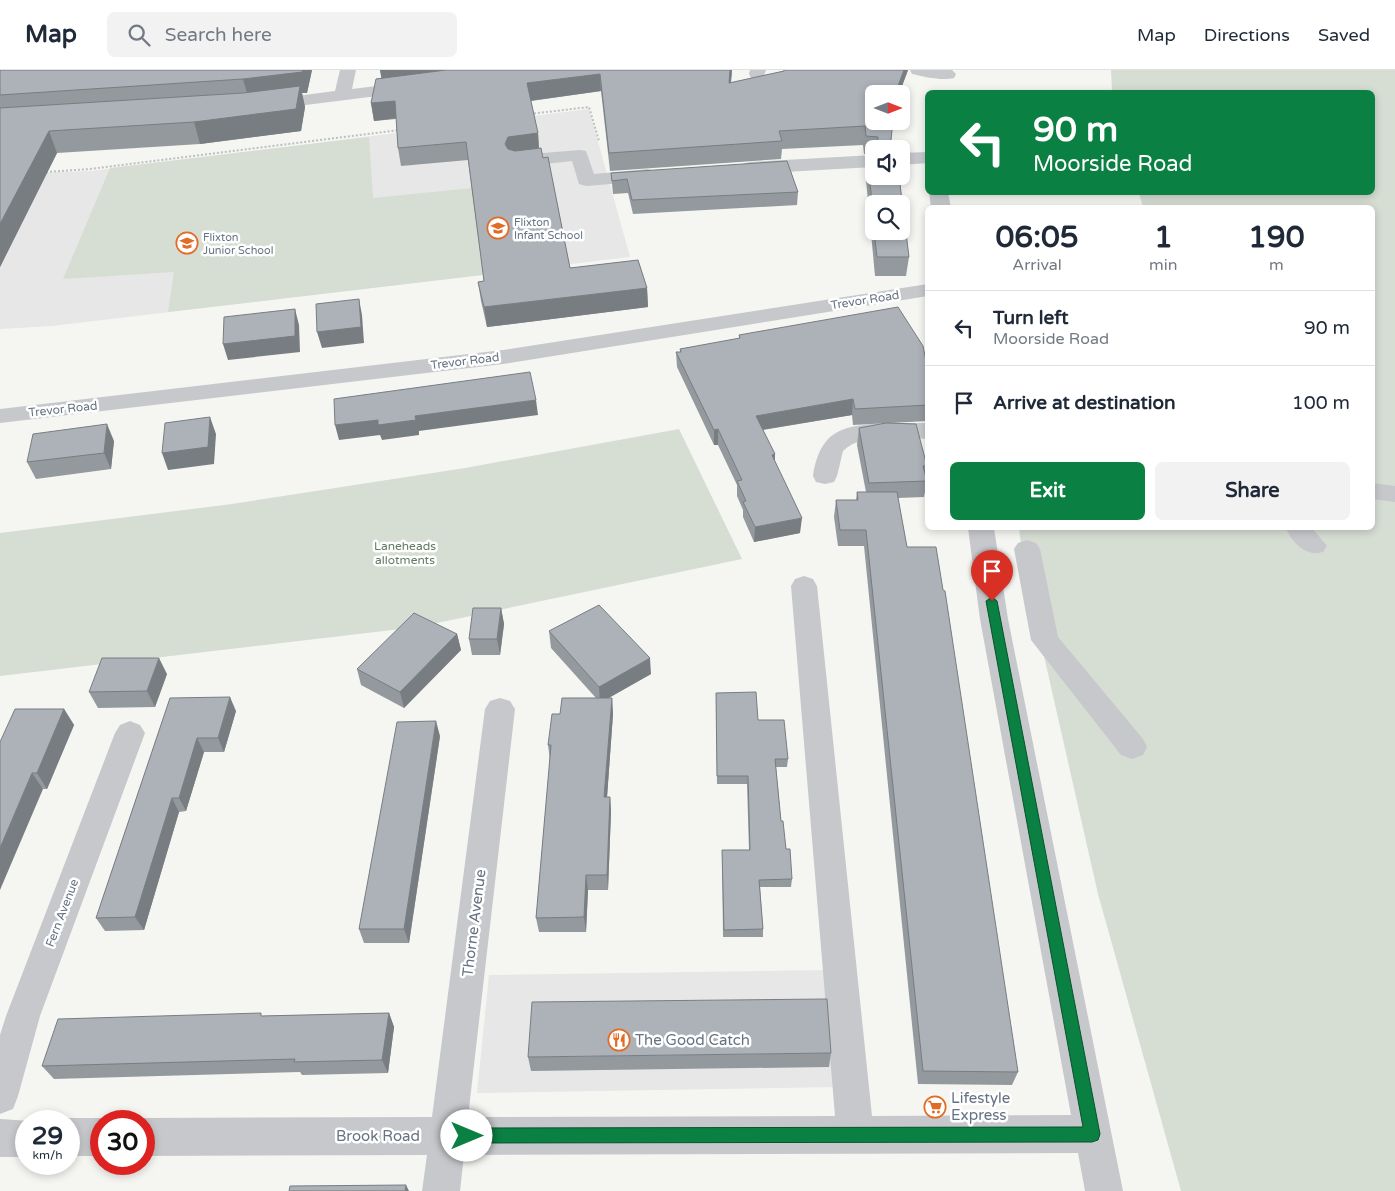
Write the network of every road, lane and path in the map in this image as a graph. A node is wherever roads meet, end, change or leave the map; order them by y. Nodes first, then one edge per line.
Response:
1 (348, 70) edge
2 (918, 70) edge
3 (948, 72) edge
4 (426, 84) edge
5 (943, 90) edge
6 (342, 96) junction
7 (249, 107) edge
8 (521, 115) edge
9 (403, 130) edge
10 (925, 157) edge
11 (910, 158) edge
12 (518, 160) edge
13 (865, 162) edge
14 (730, 170) edge
15 (40, 172) edge
16 (670, 174) edge
17 (612, 178) junction
18 (925, 290) edge
19 (0, 416) edge
20 (925, 431) edge
21 (825, 476) dead end
22 (1375, 491) edge
23 (1395, 494) edge
24 (981, 530) edge
25 (1027, 549) dead end
26 (804, 586) dead end
27 (500, 709) dead end
28 (130, 733) dead end
29 (1132, 747) dead end
30 (0, 1096) edge
31 (855, 1134) junction
32 (1092, 1134) junction
33 (448, 1136) junction
34 (155, 1137) edge
35 (0, 1138) edge
36 (15, 1138) edge
37 (441, 1191) edge
38 (1104, 1191) edge

1 - 6 street
2 - 3 street
3 - 5 street
4 - 6 street
6 - 7 street
8 - 17 path
9 - 15 path
10 - 11 street
12 - 17 street
13 - 14 street
16 - 17 street
18 - 19 street, Trevor Road
20 - 21 street
22 - 23 street
24 - 32 street
25 - 29 street
26 - 31 street
27 - 33 street, Thorne Avenue
28 - 30 street, Fern Avenue
31 - 32 street, Brook Road
31 - 33 street, Brook Road
32 - 38 street
33 - 34 street, Brook Road
33 - 37 street, Thorne Avenue
35 - 36 street

